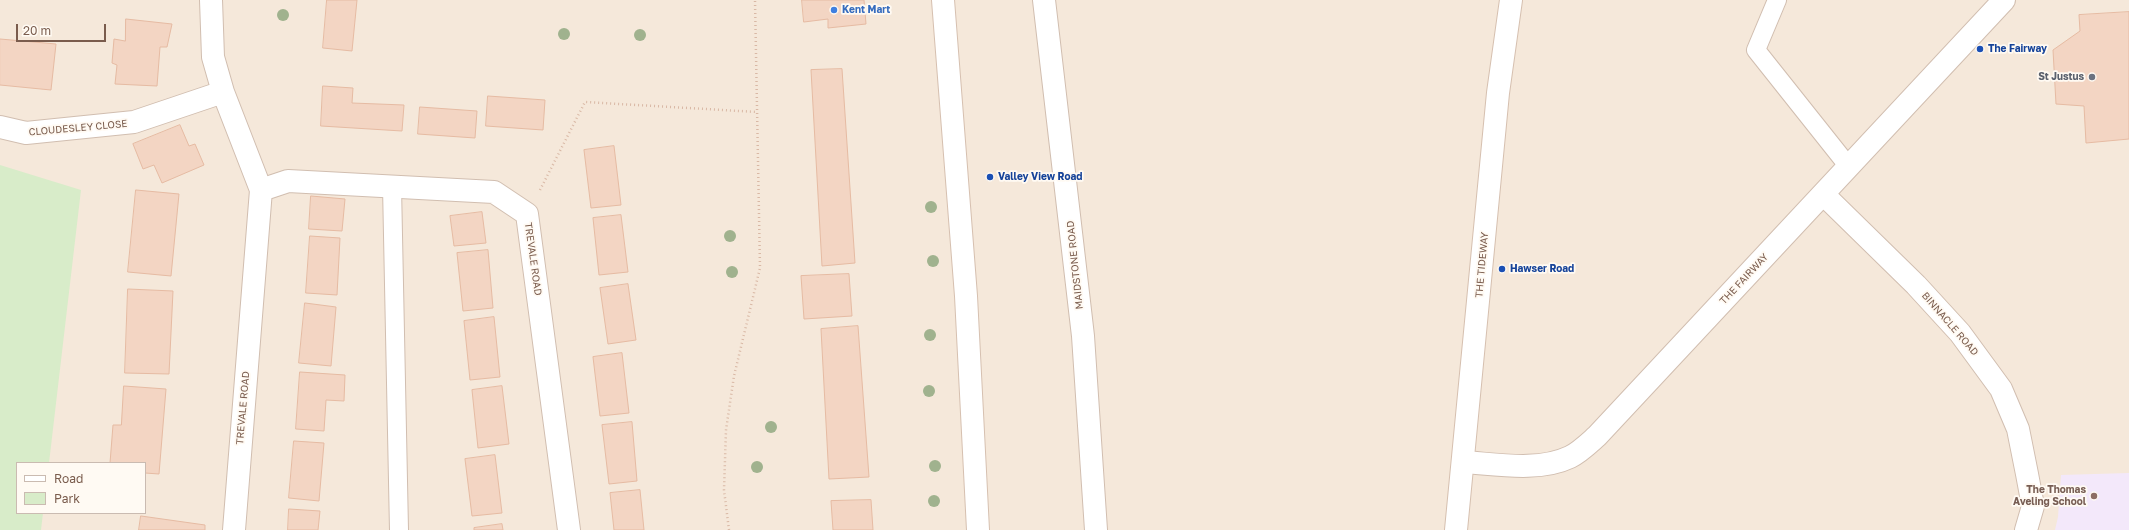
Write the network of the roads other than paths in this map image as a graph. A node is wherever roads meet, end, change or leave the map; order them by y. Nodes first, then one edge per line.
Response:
1 (211, 0) edge
2 (943, 0) edge
3 (1044, 0) edge
4 (1511, 0) edge
5 (1777, 0) edge
6 (2004, 0) edge
7 (223, 92) junction
8 (0, 127) edge
9 (1848, 167) junction
10 (392, 186) junction
11 (261, 190) junction
12 (1824, 195) junction
13 (1463, 462) junction
14 (234, 530) edge
15 (399, 530) edge
16 (569, 530) edge
17 (978, 530) edge
18 (1096, 530) edge
19 (1456, 530) edge
20 (2026, 530) edge

1 - 7 street, TREVALE ROAD
2 - 17 street
3 - 18 street, MAIDSTONE ROAD
4 - 13 street, THE TIDEWAY
5 - 9 lane
6 - 9 street, THE FAIRWAY
7 - 8 street, CLOUDESLEY CLOSE
7 - 11 street, TREVALE ROAD
9 - 12 street, THE FAIRWAY
10 - 11 street, TREVALE ROAD
10 - 15 lane
10 - 16 street, TREVALE ROAD
11 - 14 street, TREVALE ROAD
12 - 13 street, THE FAIRWAY
12 - 20 street, BINNACLE ROAD
13 - 19 street, THE TIDEWAY

